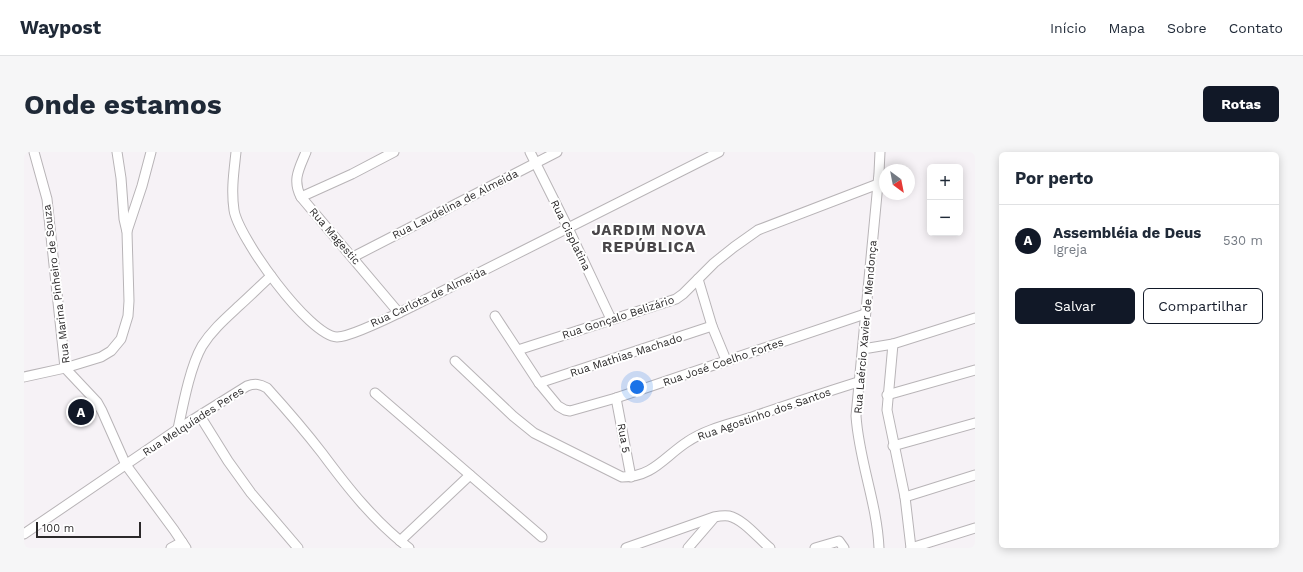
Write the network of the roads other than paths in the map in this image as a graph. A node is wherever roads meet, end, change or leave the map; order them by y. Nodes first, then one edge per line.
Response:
1 (34, 152) edge
2 (117, 152) edge
3 (151, 152) edge
4 (236, 152) edge
5 (306, 152) edge
6 (394, 152) edge
7 (530, 152) edge
8 (557, 152) edge
9 (719, 152) edge
10 (880, 152) edge
11 (536, 163) junction
12 (878, 184) junction
13 (302, 198) junction
14 (568, 228) junction
15 (127, 232) junction
16 (353, 257) junction
17 (271, 276) junction
18 (698, 279) junction
19 (399, 313) junction
20 (866, 314) junction
21 (495, 316) dead end
22 (975, 318) edge
23 (611, 319) junction
24 (712, 326) junction
25 (893, 344) junction
26 (863, 349) junction
27 (518, 350) junction
28 (726, 360) junction
29 (455, 361) dead end
30 (65, 368) junction
31 (975, 370) edge
32 (24, 377) edge
33 (858, 382) junction
34 (539, 383) junction
35 (375, 393) dead end
36 (887, 395) junction
37 (616, 398) junction
38 (200, 416) junction
39 (975, 423) edge
40 (178, 429) junction
41 (894, 446) junction
42 (126, 465) junction
43 (470, 475) junction
44 (975, 475) edge
45 (631, 477) junction
46 (906, 497) junction
47 (714, 518) junction
48 (975, 528) edge
49 (24, 534) edge
50 (542, 537) dead end
51 (400, 541) junction
52 (184, 545) edge
53 (764, 546) edge
54 (820, 547) edge
55 (171, 548) edge
56 (298, 548) edge
57 (409, 548) edge
58 (626, 548) edge
59 (688, 548) edge
60 (844, 548) edge
61 (879, 548) edge
62 (911, 548) edge

1 - 30 street, Rua Marina Pinheiro de Souza
2 - 15 street
3 - 15 street
4 - 17 street, Rua Carlota de Almeida
5 - 13 street, Rua Magestic
6 - 13 street
7 - 11 street, Rua Cisplatina
8 - 11 street, Rua Laudelina de Almeida
9 - 14 street, Rua Carlota de Almeida
10 - 12 street, Rua Laércio Xavier de Mendonça
11 - 14 street, Rua Cisplatina
11 - 16 street, Rua Laudelina de Almeida
12 - 18 street, Rua Gonçalo Belizário
12 - 20 street, Rua Laércio Xavier de Mendonça
13 - 16 street, Rua Magestic
14 - 19 street, Rua Carlota de Almeida
14 - 23 street, Rua Cisplatina
15 - 30 street
16 - 19 street, Rua Magestic
17 - 19 street, Rua Carlota de Almeida
17 - 40 street
18 - 23 street, Rua Gonçalo Belizário
18 - 24 street
20 - 26 street, Rua Laércio Xavier de Mendonça
20 - 28 street, Rua José Coelho Fortes
21 - 27 street
22 - 25 street
23 - 27 street, Rua Gonçalo Belizário
24 - 28 street
24 - 34 street, Rua Mathias Machado
25 - 26 street
25 - 36 street
26 - 33 street, Rua Laércio Xavier de Mendonça
27 - 34 street
28 - 37 street, Rua José Coelho Fortes
29 - 45 street
30 - 32 street
30 - 42 street, Rua Marina Pinheiro de Souza
31 - 36 street
33 - 45 street, Rua Agostinho dos Santos
33 - 61 street, Rua Laércio Xavier de Mendonça
34 - 37 street, Rua José Coelho Fortes
35 - 43 street
36 - 41 street
37 - 45 street, Rua 5
38 - 40 street, Rua Melquíades Peres
38 - 51 street, Rua Melquíades Peres
38 - 56 street
39 - 41 street
40 - 42 street, Rua Melquíades Peres
41 - 46 street
42 - 49 street, Rua Melquíades Peres
42 - 52 street, Rua Marina Pinheiro de Souza
43 - 50 street
43 - 51 street
44 - 46 street
46 - 62 street
47 - 53 street
47 - 58 street
47 - 59 street
48 - 62 street
51 - 57 street, Rua Melquíades Peres
52 - 55 street
54 - 60 street

